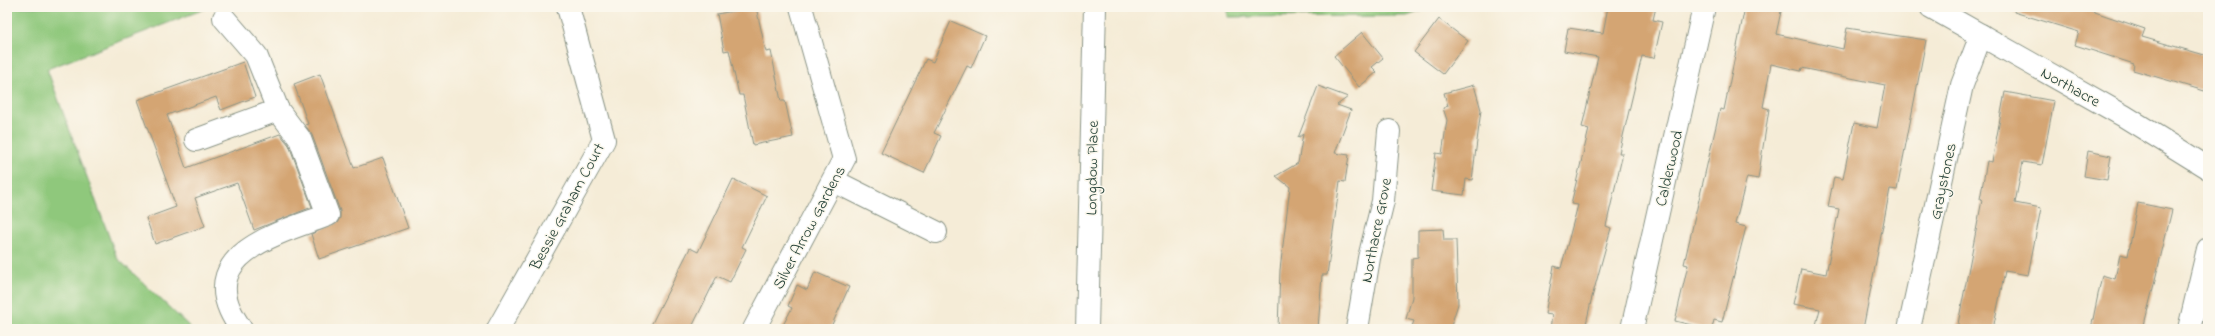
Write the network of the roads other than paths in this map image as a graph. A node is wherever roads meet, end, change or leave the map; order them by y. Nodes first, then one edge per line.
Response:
1 (568, 7) edge
2 (801, 7) edge
3 (1095, 7) edge
4 (1704, 7) edge
5 (1931, 7) edge
6 (224, 18) dead end
7 (1981, 35) junction
8 (278, 110) junction
9 (1389, 131) dead end
10 (196, 140) dead end
11 (2208, 168) edge
12 (834, 181) junction
13 (936, 232) dead end
14 (2208, 249) edge
15 (241, 329) edge
16 (498, 329) edge
17 (754, 329) edge
18 (1087, 329) edge
19 (1357, 329) edge
20 (1632, 329) edge
21 (1909, 329) edge
22 (2189, 329) edge

1 - 16 street, Bessie Graham Court
2 - 12 street, Silver Arrow Gardens
3 - 18 street, Longdow Place
4 - 20 street, Calderwood
5 - 7 street, Northacre
6 - 8 street
7 - 11 street, Northacre
7 - 21 street, Graystones
8 - 10 street
8 - 15 street
9 - 19 street, Northacre Grove
12 - 13 street
12 - 17 street, Silver Arrow Gardens
14 - 22 street

